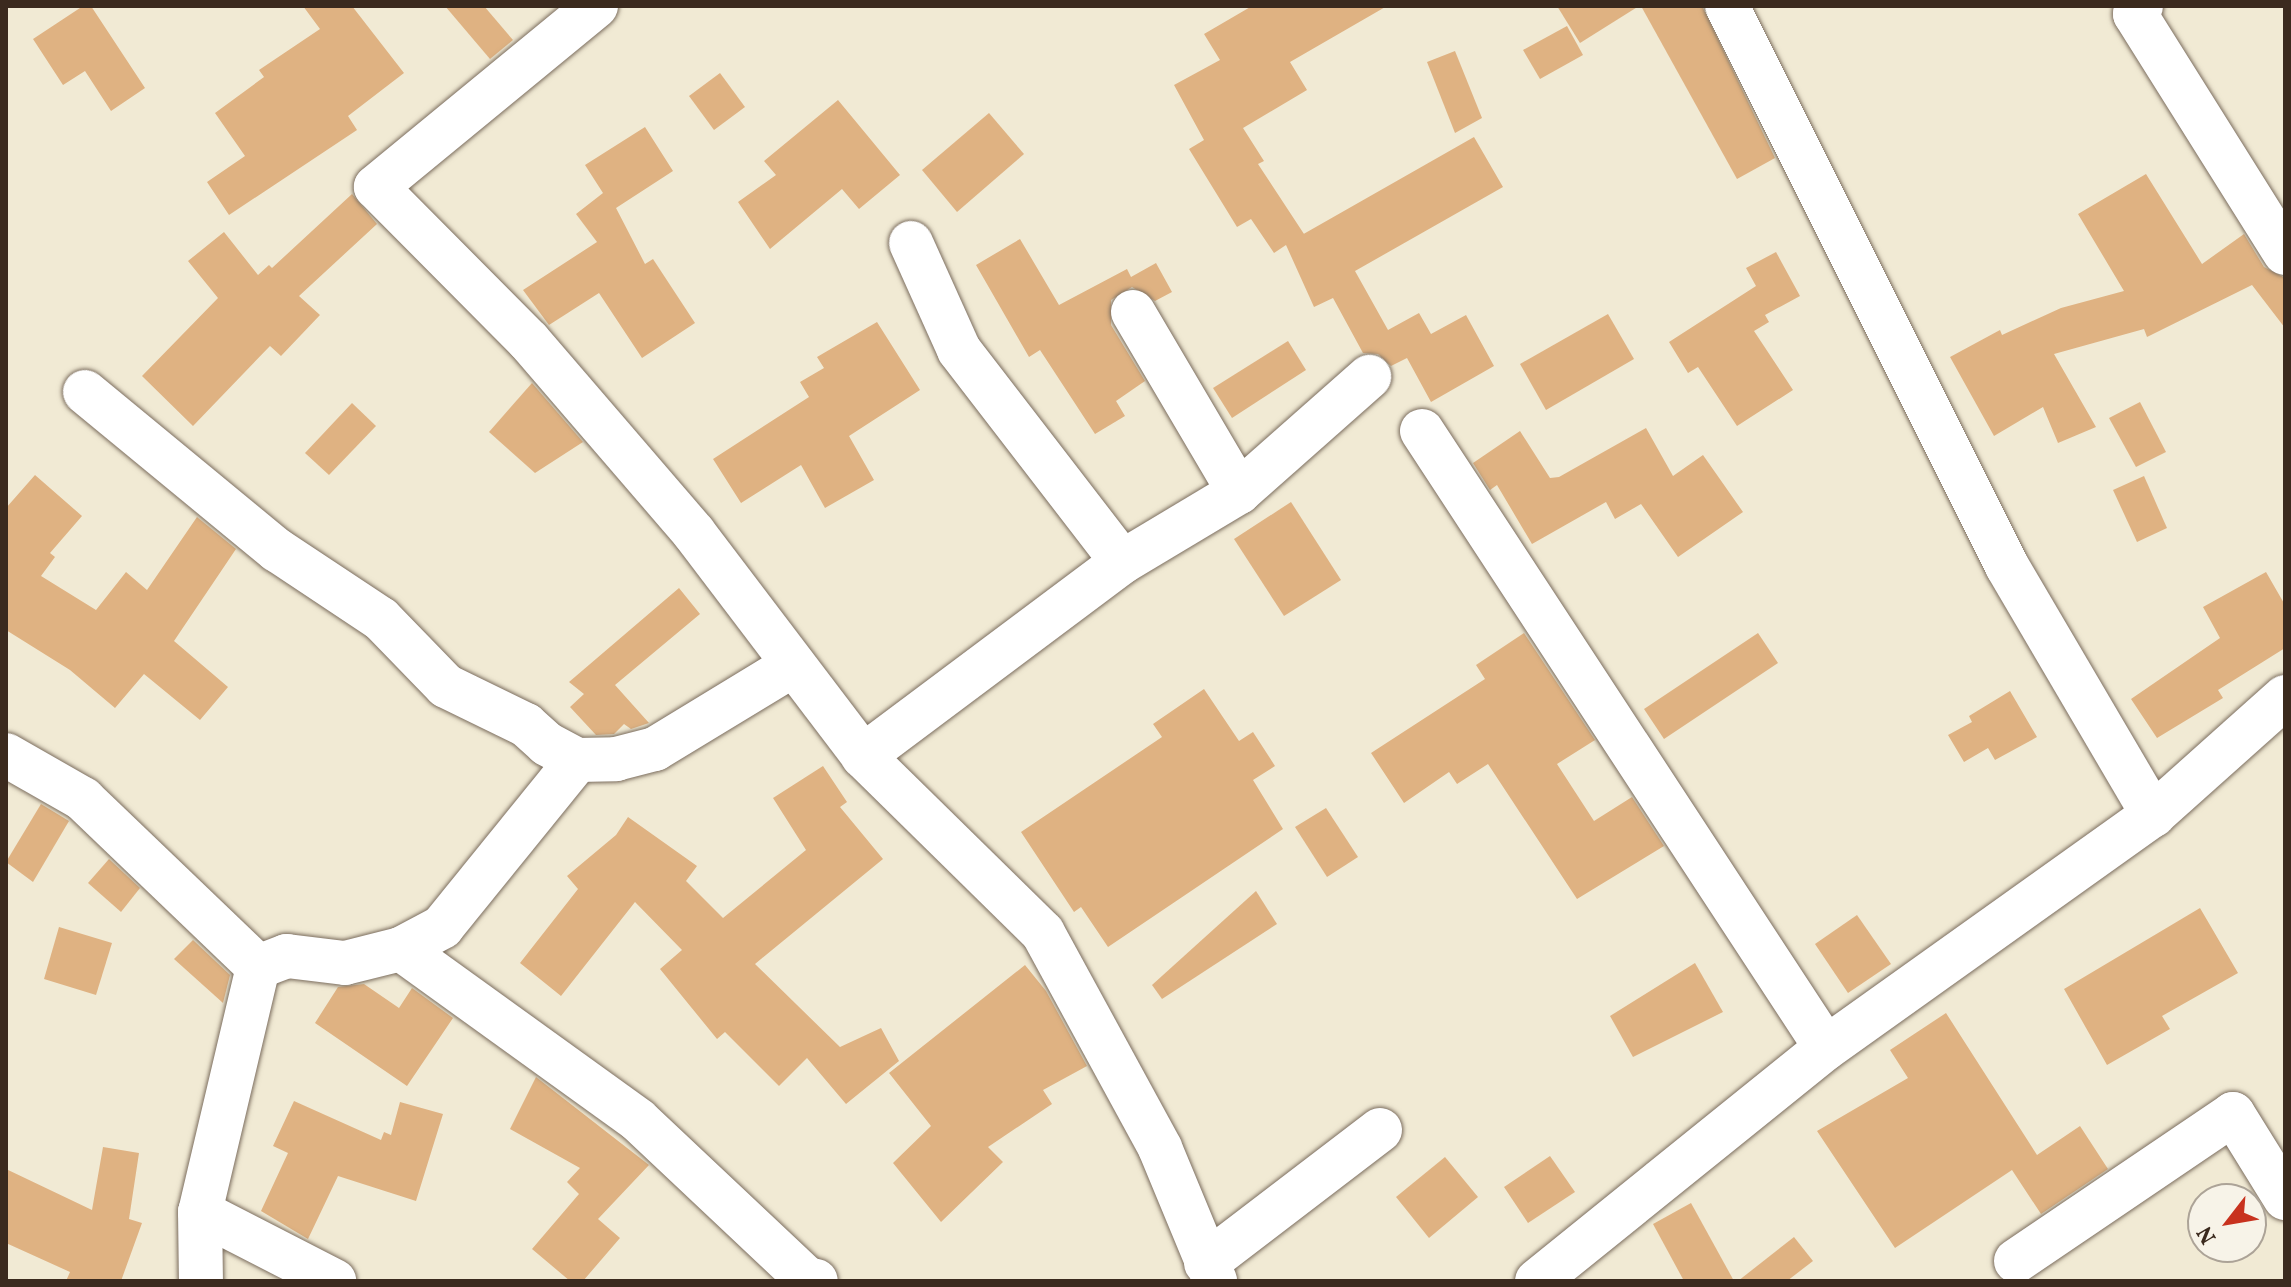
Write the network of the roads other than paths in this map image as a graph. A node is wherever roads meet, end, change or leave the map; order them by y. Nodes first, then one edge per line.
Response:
1 (596, 6) edge
2 (1727, 6) edge
3 (2141, 6) edge
4 (911, 243) dead end
5 (2285, 253) edge
6 (1133, 312) dead end
7 (1369, 377) dead end
8 (85, 392) dead end
9 (1422, 431) dead end
10 (1239, 492) junction
11 (1122, 562) junction
12 (793, 665) junction
13 (2285, 697) edge
14 (6, 755) edge
15 (863, 756) junction
16 (577, 760) junction
17 (2153, 815) junction
18 (401, 949) junction
19 (258, 967) junction
20 (1826, 1048) junction
21 (1380, 1130) dead end
22 (2285, 1198) edge
23 (200, 1212) junction
24 (2016, 1261) dead end
25 (1211, 1272) edge
26 (201, 1281) edge
27 (334, 1281) edge
28 (816, 1281) edge
29 (1537, 1281) edge

1 - 12 street
2 - 17 street
3 - 5 street
4 - 11 street
6 - 10 street
7 - 10 street
8 - 16 street
9 - 20 street
10 - 11 street
11 - 15 street
12 - 15 street
12 - 16 street
13 - 17 street
14 - 19 street
15 - 25 street
16 - 18 street
17 - 20 street
18 - 19 street
18 - 28 street
19 - 23 street
20 - 29 street
21 - 25 street
22 - 24 street
23 - 26 street
23 - 27 street

